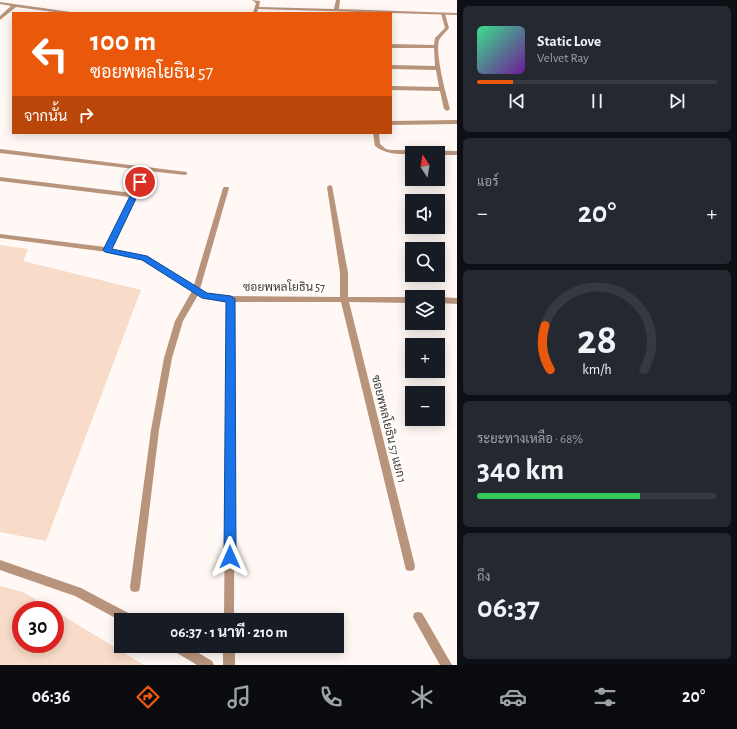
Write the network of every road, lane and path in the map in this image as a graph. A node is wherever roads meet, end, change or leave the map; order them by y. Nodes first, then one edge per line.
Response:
1 (3, 0) edge
2 (254, 0) edge
3 (338, 0) edge
4 (0, 3) edge
5 (14, 6) junction
6 (256, 11) edge
7 (336, 11) junction
8 (63, 12) edge
9 (372, 12) edge
10 (392, 13) edge
11 (443, 14) junction
12 (457, 14) edge
13 (0, 18) edge
14 (392, 46) edge
15 (437, 47) junction
16 (392, 67) edge
17 (439, 68) junction
18 (392, 88) edge
19 (442, 88) junction
20 (447, 109) dead end
21 (457, 122) edge
22 (392, 123) edge
23 (376, 134) edge
24 (0, 151) edge
25 (457, 153) edge
26 (147, 168) junction
27 (185, 172) dead end
28 (0, 179) edge
29 (330, 187) dead end
30 (226, 188) dead end
31 (134, 195) junction
32 (0, 236) edge
33 (108, 250) junction
34 (196, 291) junction
35 (344, 298) junction
36 (231, 299) junction
37 (405, 300) edge
38 (445, 300) edge
39 (457, 301) edge
40 (0, 565) edge
41 (410, 566) dead end
42 (135, 587) dead end
43 (117, 613) edge
44 (230, 613) edge
45 (418, 617) dead end
46 (188, 653) edge
47 (229, 653) edge
48 (208, 665) edge
49 (229, 665) edge
50 (446, 665) edge

1 - 4 street
2 - 6 street
3 - 7 street
4 - 5 street
5 - 8 street
5 - 13 street
6 - 7 street
7 - 9 street
10 - 11 street
11 - 12 street
11 - 15 street
14 - 15 street
15 - 17 street
16 - 17 street
17 - 19 street
18 - 19 street
19 - 20 street
21 - 22 street
23 - 25 street
24 - 26 street
26 - 27 street
26 - 31 street
28 - 31 street
29 - 35 street, ซอยพหลโยธิน 57 แยก 1
30 - 34 street
31 - 33 street
32 - 33 street, ซอยพหลโยธิน 57
33 - 34 street, ซอยพหลโยธิน 57
34 - 36 street, ซอยพหลโยธิน 57
34 - 42 street
35 - 36 street, ซอยพหลโยธิน 57
35 - 37 street, ซอยพหลโยธิน 57
35 - 41 street, ซอยพหลโยธิน 57 แยก 1
36 - 44 street
38 - 39 street
40 - 43 street
45 - 50 street
46 - 48 street
47 - 49 street

